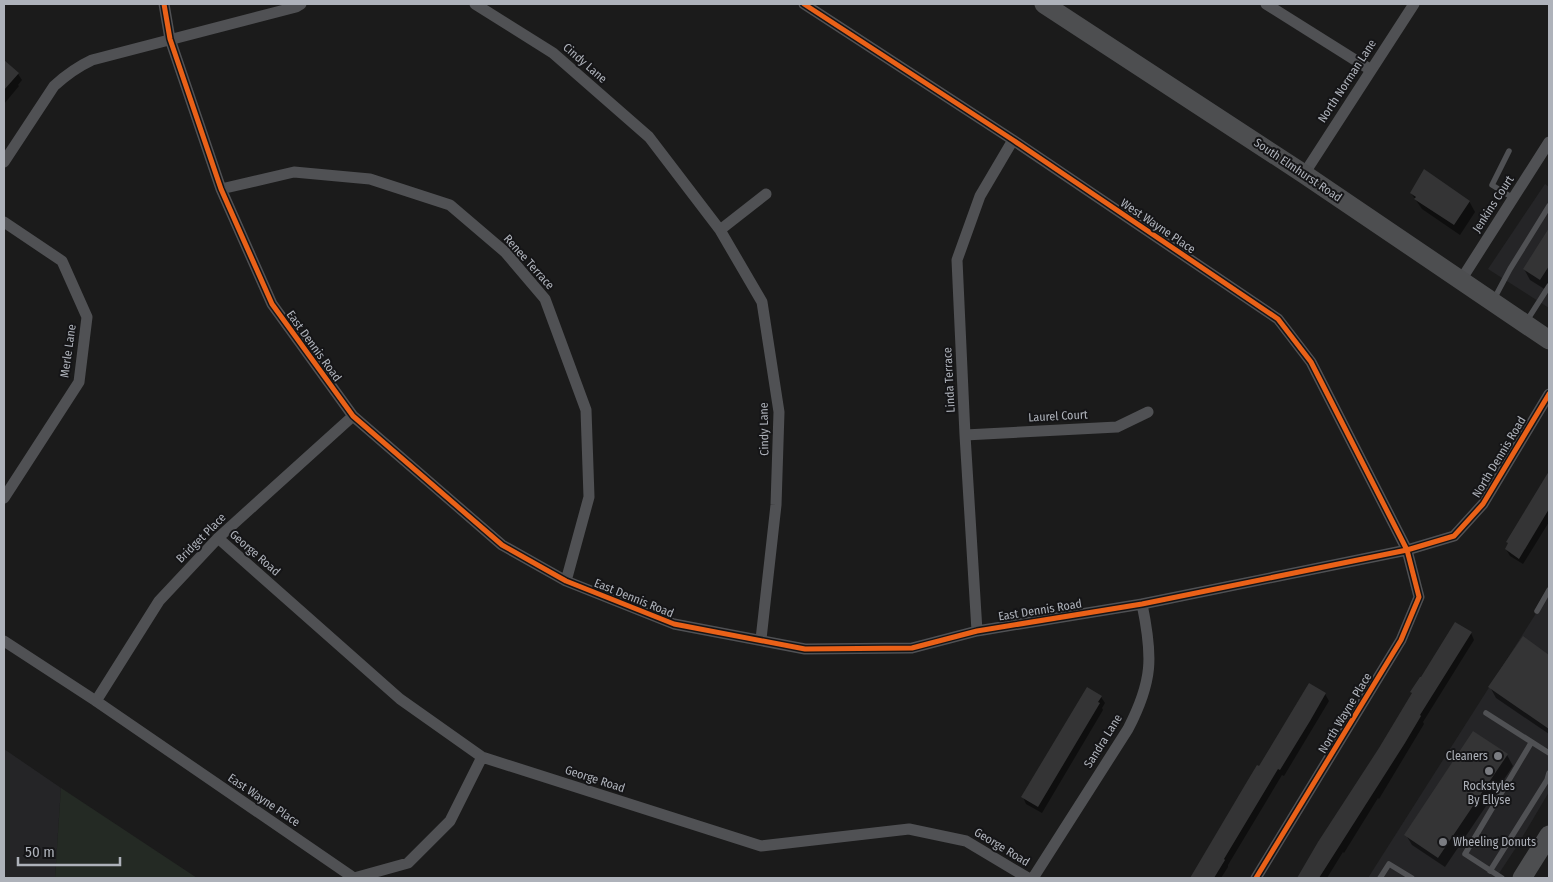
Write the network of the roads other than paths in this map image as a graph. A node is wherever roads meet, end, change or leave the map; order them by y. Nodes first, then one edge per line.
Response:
1 (164, 4) edge
2 (301, 4) edge
3 (475, 4) edge
4 (804, 4) edge
5 (1044, 4) edge
6 (1266, 4) edge
7 (1414, 4) edge
8 (170, 39) junction
9 (1370, 70) junction
10 (1013, 140) junction
11 (1549, 142) edge
12 (1509, 151) dead end
13 (4, 162) edge
14 (1304, 174) junction
15 (221, 189) junction
16 (766, 194) dead end
17 (1513, 198) junction
18 (1549, 206) edge
19 (4, 222) edge
20 (720, 230) junction
21 (1461, 280) junction
22 (1549, 286) edge
23 (1493, 302) junction
24 (1525, 324) junction
25 (1549, 340) edge
26 (1549, 394) edge
27 (1148, 412) dead end
28 (353, 416) junction
29 (965, 435) junction
30 (4, 498) edge
31 (218, 538) junction
32 (1407, 550) junction
33 (566, 581) junction
34 (1549, 590) edge
35 (1142, 604) junction
36 (1537, 611) dead end
37 (977, 631) junction
38 (760, 639) junction
39 (4, 641) edge
40 (96, 701) junction
41 (1486, 713) dead end
42 (1531, 743) junction
43 (1549, 753) edge
44 (482, 757) junction
45 (1549, 773) edge
46 (1549, 835) edge
47 (1490, 871) junction
48 (1028, 878) edge
49 (1033, 878) edge
50 (1256, 878) edge
51 (1380, 878) edge
52 (1412, 878) edge
53 (1502, 878) edge
54 (1524, 878) edge

1 - 8 street, East Dennis Road
2 - 8 street
3 - 20 street, Cindy Lane
4 - 10 street, West Wayne Place
5 - 14 main road, South Elmhurst Road
6 - 9 street
7 - 9 street, North Norman Lane
8 - 13 street
8 - 15 street, East Dennis Road
9 - 14 street, North Norman Lane
10 - 29 street, Linda Terrace
10 - 32 street, West Wayne Place
11 - 17 street, Jenkins Court
12 - 17 lane
14 - 21 main road, South Elmhurst Road
15 - 28 street, East Dennis Road
15 - 33 street, Renee Terrace
16 - 20 street
17 - 21 street, Jenkins Court
18 - 23 lane
19 - 30 street, Merle Lane
20 - 38 street, Cindy Lane
21 - 23 main road, South Elmhurst Road
22 - 24 lane
23 - 24 main road, South Elmhurst Road
24 - 25 main road, South Elmhurst Road
26 - 32 street, North Dennis Road
27 - 29 street, Laurel Court
28 - 31 street, Bridget Place
28 - 33 street, East Dennis Road
29 - 37 street, Linda Terrace
31 - 40 street, Bridget Place
31 - 44 street, George Road
32 - 35 street, East Dennis Road
32 - 50 street, North Wayne Place
33 - 38 street, East Dennis Road
34 - 36 lane
35 - 37 street, East Dennis Road
35 - 49 street, Sandra Lane
37 - 38 street, East Dennis Road
39 - 40 street, East Wayne Place
40 - 44 street, East Wayne Place
41 - 42 lane
42 - 43 lane
42 - 47 lane
44 - 48 street, George Road
45 - 47 lane
46 - 54 main road
47 - 53 lane
51 - 52 lane

